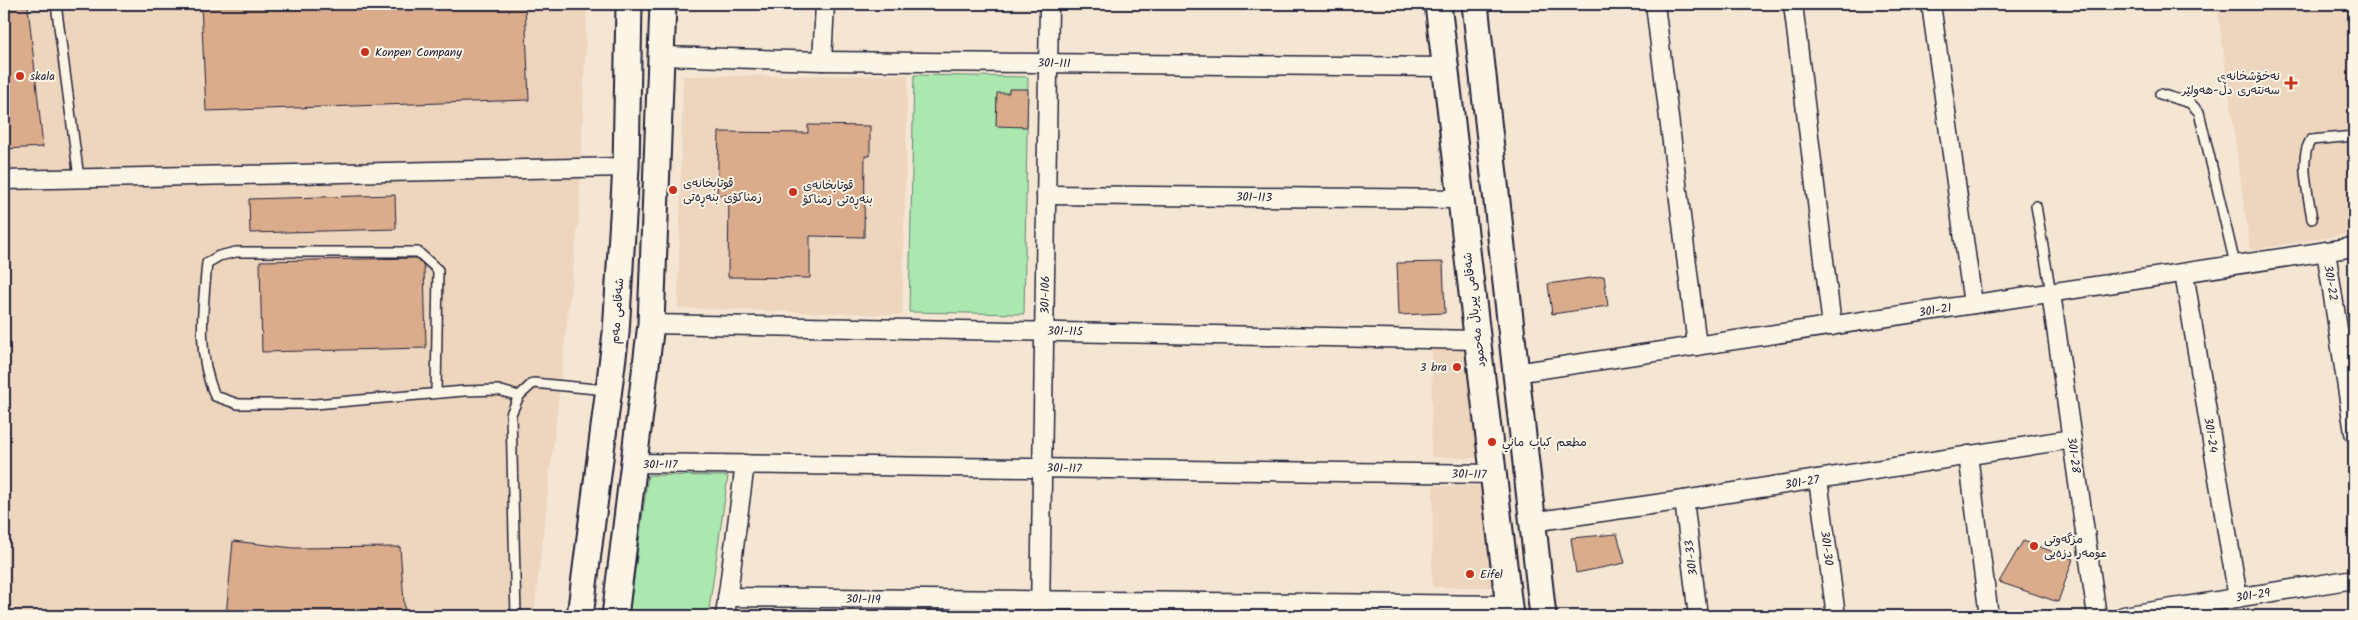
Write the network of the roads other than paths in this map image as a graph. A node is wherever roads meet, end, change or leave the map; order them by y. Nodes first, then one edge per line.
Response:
1 (56, 4) edge
2 (629, 4) edge
3 (663, 4) edge
4 (825, 4) edge
5 (1049, 4) edge
6 (1438, 4) edge
7 (1475, 4) edge
8 (1654, 4) edge
9 (1793, 4) edge
10 (1930, 4) edge
11 (662, 56) junction
12 (822, 61) junction
13 (1048, 63) junction
14 (1446, 67) junction
15 (2160, 94) dead end
16 (2354, 136) edge
17 (626, 167) junction
18 (79, 178) junction
19 (4, 180) edge
20 (1046, 195) junction
21 (1461, 199) junction
22 (2036, 206) dead end
23 (2312, 219) dead end
24 (2354, 247) edge
25 (2326, 251) junction
26 (2234, 264) junction
27 (2184, 273) junction
28 (2051, 293) junction
29 (1973, 304) junction
30 (651, 324) junction
31 (1832, 326) junction
32 (1044, 331) junction
33 (1478, 340) junction
34 (1697, 346) junction
35 (1516, 373) junction
36 (610, 390) junction
37 (436, 393) junction
38 (519, 396) junction
39 (2354, 434) edge
40 (2072, 439) junction
41 (1968, 455) junction
42 (635, 464) junction
43 (745, 464) junction
44 (1042, 468) junction
45 (1494, 474) junction
46 (1818, 479) junction
47 (1684, 500) junction
48 (1532, 522) junction
49 (2354, 579) edge
50 (727, 597) junction
51 (2238, 598) junction
52 (1040, 608) edge
53 (581, 610) edge
54 (1509, 610) edge
55 (615, 612) edge
56 (516, 616) edge
57 (725, 616) edge
58 (1543, 616) edge
59 (1698, 616) edge
60 (1836, 616) edge
61 (1989, 616) edge
62 (2098, 616) edge
63 (2123, 616) edge

1 - 18 lane
2 - 17 street, شەقامی مەم
3 - 11 street
4 - 12 street
5 - 13 street, 301-106
6 - 14 street, شەقامی پیرباڵ مەحمود
7 - 35 street
8 - 34 street
9 - 31 street
10 - 29 street
11 - 12 street, 301-111
11 - 30 street
12 - 13 street, 301-111
13 - 14 street, 301-111
13 - 20 street, 301-106
14 - 21 street, شەقامی پیرباڵ مەحمود
15 - 26 lane
16 - 23 lane
17 - 18 street
17 - 36 street, شەقامی مەم
18 - 19 street
20 - 21 street, 301-113
20 - 32 street, 301-106
21 - 33 street, شەقامی پیرباڵ مەحمود
22 - 28 lane
24 - 25 street, 301-21
25 - 26 street, 301-21
25 - 39 street, 301-22
26 - 27 street, 301-21
27 - 28 street, 301-21
27 - 51 street, 301-24
28 - 29 street, 301-21
28 - 40 street, 301-28
29 - 31 street, 301-21
30 - 32 street, 301-115
30 - 42 street
31 - 34 street, 301-21
32 - 33 street, 301-115
32 - 44 street, 301-106
33 - 45 street, شەقامی پیرباڵ مەحمود
34 - 35 street, 301-21
35 - 48 street
36 - 38 lane
36 - 53 street, شەقامی مەم
37 - 37 lane
37 - 38 lane
38 - 56 lane
40 - 41 street, 301-27
40 - 62 street, 301-28
41 - 46 street, 301-27
41 - 61 street
42 - 43 street, 301-117
42 - 55 street
43 - 44 street, 301-117
43 - 50 street
44 - 45 street, 301-117
44 - 52 street, 301-106
45 - 54 street, شەقامی پیرباڵ مەحمود
46 - 47 street, 301-27
46 - 60 street, 301-30
47 - 48 street, 301-27
47 - 59 street, 301-33
48 - 58 street
49 - 51 street, 301-29
50 - 52 street, 301-119
50 - 57 street
51 - 63 street, 301-29
52 - 54 street, 301-119
53 - 55 street

